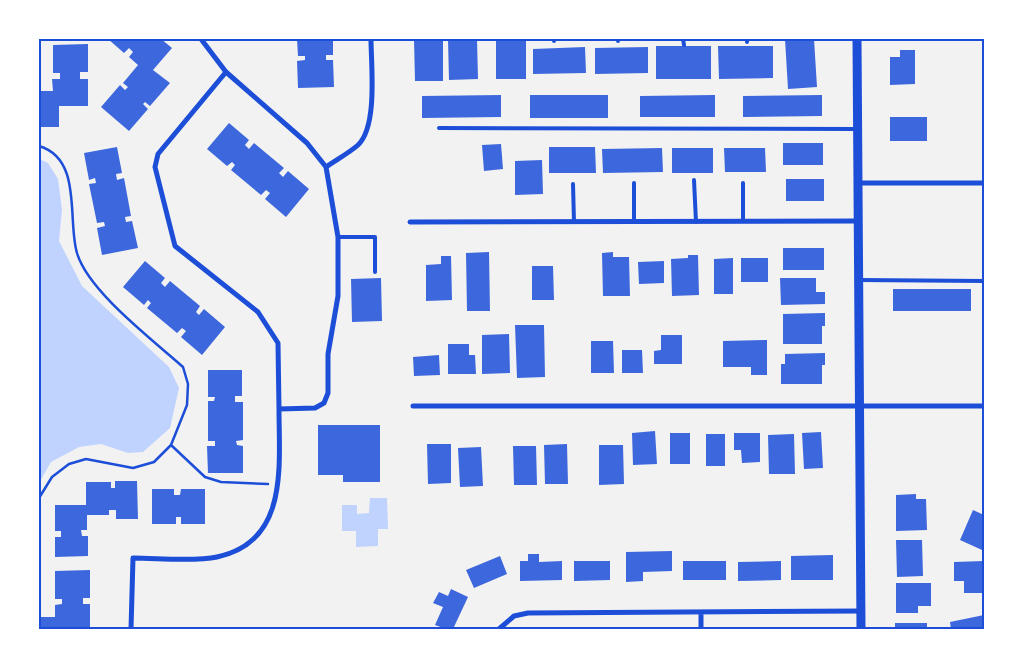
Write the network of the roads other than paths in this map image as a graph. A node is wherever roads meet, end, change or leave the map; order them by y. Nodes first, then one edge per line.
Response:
1 (202, 39) edge
2 (371, 39) edge
3 (683, 39) edge
4 (857, 39) edge
5 (684, 45) dead end
6 (226, 72) junction
7 (438, 128) dead end
8 (858, 129) junction
9 (326, 167) junction
10 (694, 180) dead end
11 (984, 182) edge
12 (634, 183) dead end
13 (743, 183) dead end
14 (858, 183) junction
15 (573, 184) dead end
16 (410, 222) dead end
17 (574, 222) junction
18 (634, 222) junction
19 (696, 222) junction
20 (743, 222) junction
21 (858, 222) junction
22 (338, 237) junction
23 (375, 272) dead end
24 (858, 280) junction
25 (984, 281) edge
26 (413, 406) dead end
27 (984, 406) edge
28 (859, 407) junction
29 (279, 409) junction
30 (861, 611) junction
31 (701, 612) junction
32 (500, 627) edge
33 (131, 629) edge
34 (701, 629) edge
35 (861, 629) edge

1 - 6 street
2 - 9 street
3 - 5 lane
4 - 8 street
6 - 9 street
6 - 29 street
7 - 8 lane
8 - 14 street
9 - 22 street
10 - 19 lane
11 - 14 street
12 - 18 lane
13 - 20 lane
14 - 21 street
15 - 17 lane
16 - 17 street
17 - 18 street
18 - 19 street
19 - 20 street
20 - 21 street
21 - 24 street
22 - 23 lane
22 - 29 street
24 - 25 lane
24 - 28 street
26 - 28 street
27 - 28 street
28 - 30 street
29 - 33 street
30 - 31 street
30 - 35 street
31 - 32 street
31 - 34 street

